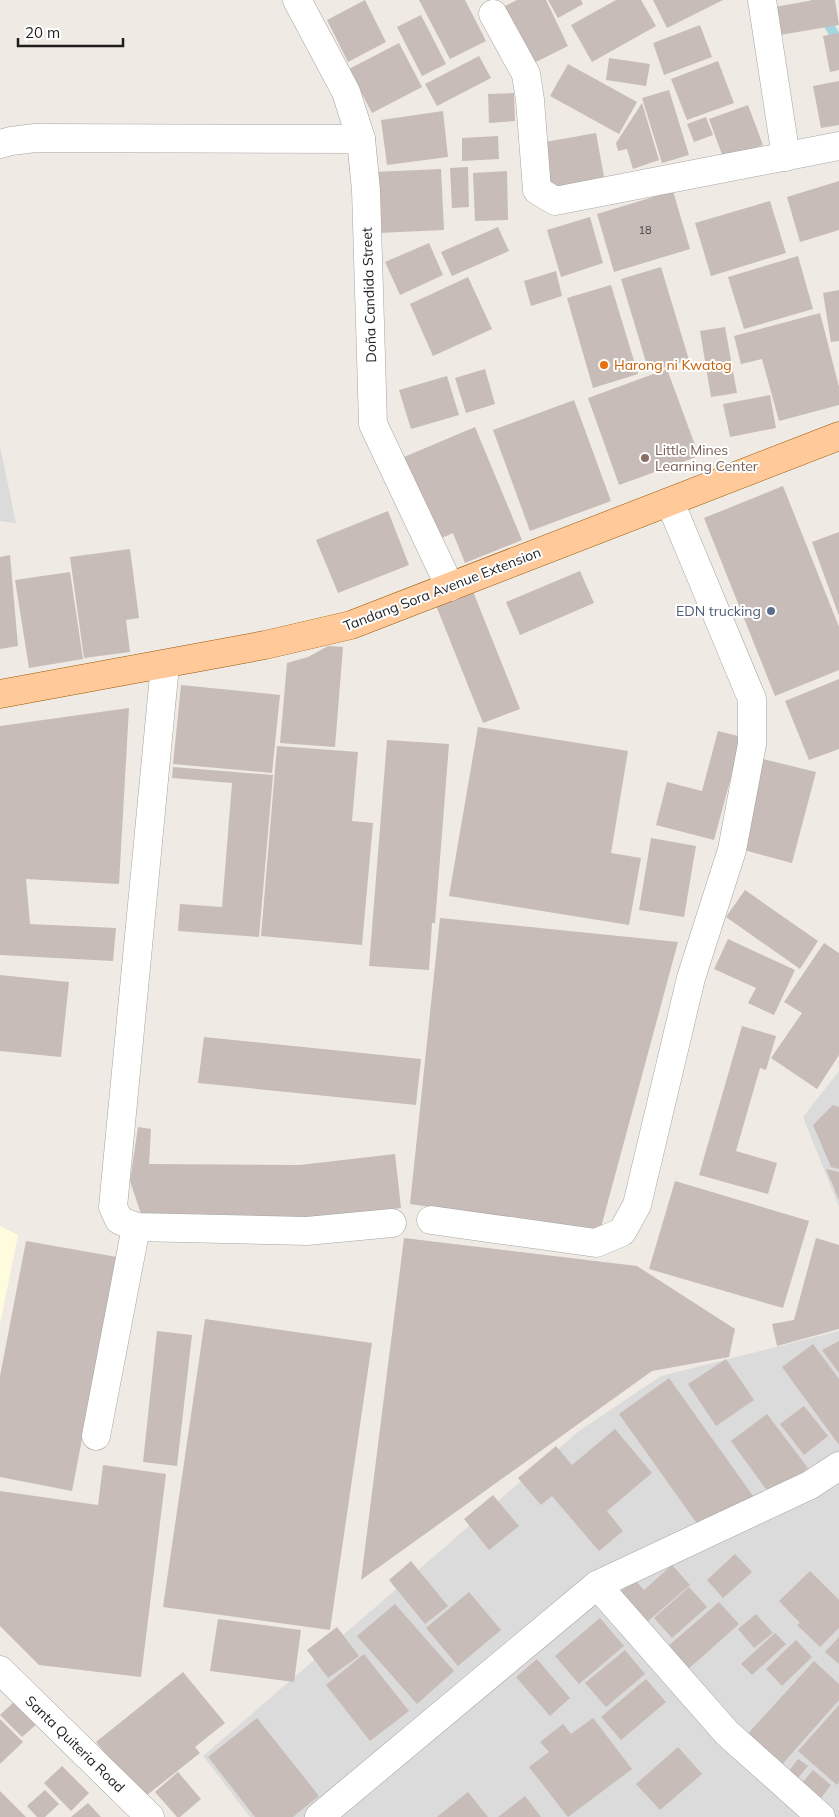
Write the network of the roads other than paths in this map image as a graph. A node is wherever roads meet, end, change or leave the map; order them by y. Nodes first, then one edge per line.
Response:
1 (297, 0) edge
2 (762, 0) edge
3 (493, 14) dead end
4 (361, 138) junction
5 (0, 144) edge
6 (839, 146) edge
7 (786, 157) junction
8 (839, 436) edge
9 (670, 502) junction
10 (450, 587) junction
11 (165, 665) junction
12 (0, 694) edge
13 (431, 1220) dead end
14 (392, 1223) dead end
15 (136, 1227) junction
16 (96, 1436) dead end
17 (839, 1466) edge
18 (597, 1585) junction
19 (0, 1670) edge
20 (332, 1813) edge
21 (150, 1817) edge
22 (821, 1817) edge

1 - 4 street, Doña Candida Street
2 - 7 street
3 - 7 street
4 - 5 street
4 - 10 street, Doña Candida Street
6 - 7 street
8 - 9 main road, Tandang Sora Avenue Extension
9 - 10 main road, Tandang Sora Avenue Extension
9 - 13 street
10 - 11 main road, Tandang Sora Avenue Extension
11 - 12 main road, Tandang Sora Avenue Extension
11 - 15 street
14 - 15 street
15 - 16 street
17 - 18 street
18 - 20 street
18 - 22 street
19 - 21 street, Santa Quiteria Road

